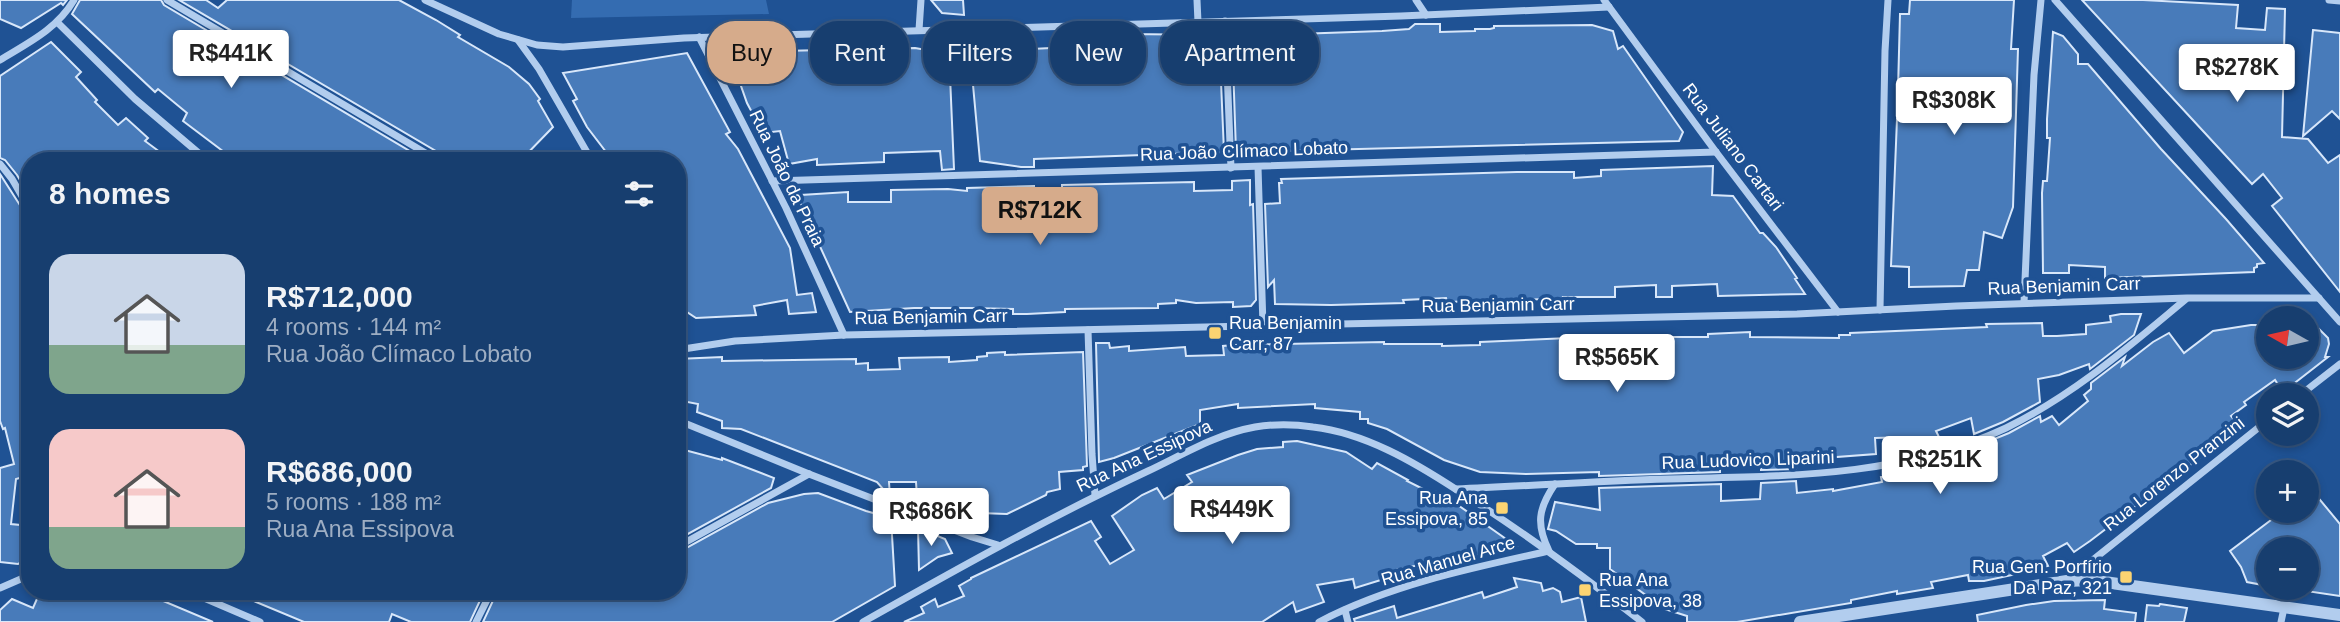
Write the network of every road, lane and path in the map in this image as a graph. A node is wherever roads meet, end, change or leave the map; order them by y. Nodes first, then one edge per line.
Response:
1 (74, 0) edge
2 (167, 0) edge
3 (425, 0) edge
4 (920, 0) edge
5 (1197, 0) edge
6 (1416, 0) edge
7 (1604, 0) edge
8 (1888, 0) edge
9 (2040, 0) edge
10 (2054, 0) edge
11 (2329, 0) edge
12 (2340, 1) edge
13 (1609, 7) junction
14 (1426, 15) junction
15 (1198, 21) edge
16 (1226, 21) edge
17 (57, 22) junction
18 (1160, 23) edge
19 (919, 30) junction
20 (699, 37) junction
21 (518, 40) junction
22 (0, 60) edge
23 (1228, 84) edge
24 (197, 152) edge
25 (424, 152) edge
26 (587, 152) edge
27 (1716, 152) junction
28 (0, 164) edge
29 (1258, 167) junction
30 (1231, 168) junction
31 (772, 181) junction
32 (21, 194) edge
33 (2187, 298) junction
34 (2319, 298) junction
35 (2024, 303) junction
36 (1880, 310) junction
37 (1838, 312) junction
38 (2340, 322) edge
39 (1263, 326) junction
40 (1088, 330) junction
41 (845, 335) junction
42 (686, 349) edge
43 (2340, 364) edge
44 (2316, 383) edge
45 (686, 424) edge
46 (2256, 430) edge
47 (809, 474) junction
48 (1555, 484) junction
49 (1455, 489) junction
50 (1095, 495) junction
51 (686, 542) edge
52 (998, 545) junction
53 (1549, 551) junction
54 (21, 578) edge
55 (2067, 581) junction
56 (1, 585) edge
57 (209, 600) edge
58 (487, 600) edge
59 (2284, 608) junction
60 (1345, 610) junction
61 (2340, 615) edge
62 (260, 622) edge
63 (477, 622) edge
64 (863, 622) edge
65 (1319, 622) edge
66 (1348, 622) edge
67 (1642, 622) edge
68 (1800, 622) edge
69 (2281, 622) edge

1 - 17 street
2 - 25 street
3 - 21 street
4 - 19 street
5 - 15 street
6 - 14 street
7 - 13 street, Rua Juliano Cartari
8 - 36 street
9 - 35 street
10 - 34 street
11 - 12 street
13 - 14 street
13 - 27 street, Rua Juliano Cartari
14 - 16 street
17 - 22 street
17 - 24 street
18 - 19 street
19 - 20 street
20 - 21 street
20 - 31 street, Rua João da Praia
21 - 26 street
23 - 30 street
27 - 29 street, Rua João Clímaco Lobato
27 - 37 street, Rua Juliano Cartari
28 - 32 street
29 - 30 street, Rua João Clímaco Lobato
29 - 39 street
30 - 31 street, Rua João Clímaco Lobato
31 - 41 street, Rua João da Praia
33 - 34 street, Rua Benjamin Carr
33 - 35 street, Rua Benjamin Carr
33 - 48 street, Rua Ludovico Liparini
34 - 38 street
35 - 36 street, Rua Benjamin Carr
36 - 37 street, Rua Benjamin Carr
37 - 39 street, Rua Benjamin Carr
39 - 40 street, Rua Benjamin Carr
40 - 41 street, Rua Benjamin Carr
40 - 50 street
41 - 42 street, Rua Benjamin Carr
43 - 44 street
45 - 47 street
46 - 55 street, Rua Lorenzo Pranzini
47 - 51 street
47 - 52 street
48 - 49 street, Rua Ludovico Liparini
48 - 53 street
49 - 50 street, Rua Ana Essipova
49 - 53 street, Rua Ana Essipova
50 - 52 street, Rua Ana Essipova
52 - 64 street, Rua Ana Essipova
53 - 60 street, Rua Manuel Arce
53 - 67 street, Rua Ana Essipova
54 - 56 street
55 - 59 street
55 - 68 street
57 - 62 street
58 - 63 street
59 - 61 street
59 - 69 street
60 - 65 street, Rua Manuel Arce
60 - 66 street

